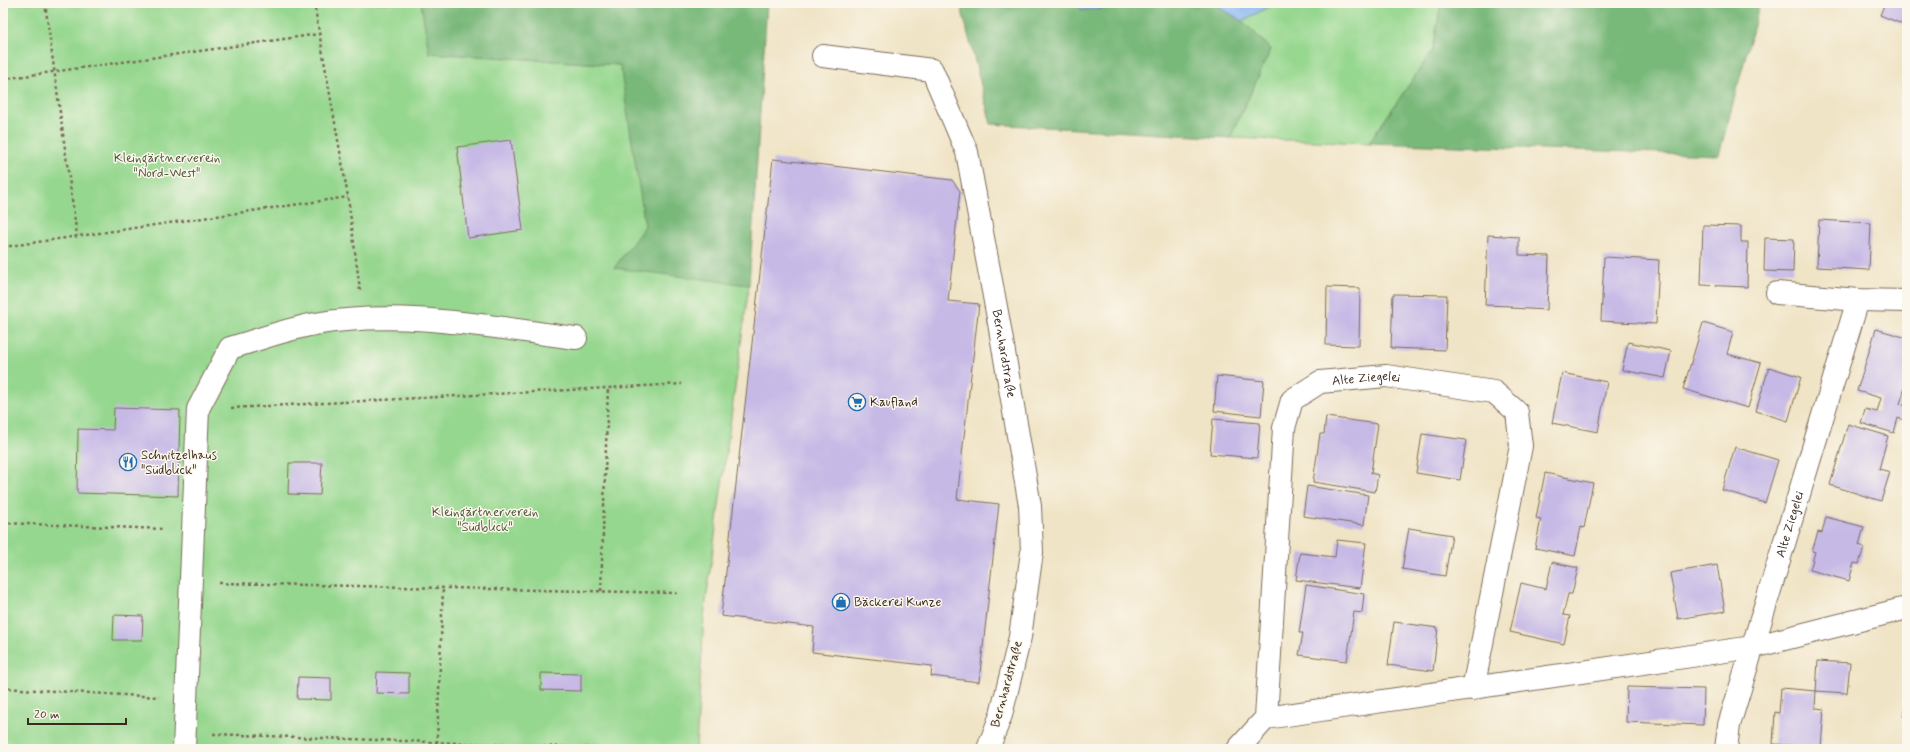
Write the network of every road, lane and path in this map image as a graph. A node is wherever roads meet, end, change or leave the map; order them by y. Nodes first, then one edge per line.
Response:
1 (45, 3) edge
2 (314, 3) edge
3 (319, 34) junction
4 (823, 56) dead end
5 (55, 72) junction
6 (3, 79) edge
7 (348, 197) junction
8 (77, 236) junction
9 (3, 247) edge
10 (1777, 293) dead end
11 (1858, 300) junction
12 (1907, 301) edge
13 (363, 318) junction
14 (576, 338) dead end
15 (682, 384) dead end
16 (608, 388) junction
17 (198, 409) junction
18 (3, 523) edge
19 (192, 530) junction
20 (192, 583) junction
21 (443, 588) junction
22 (601, 591) junction
23 (677, 593) dead end
24 (1906, 609) edge
25 (1753, 647) junction
26 (3, 688) edge
27 (1473, 689) junction
28 (185, 698) junction
29 (1266, 718) junction
30 (184, 741) edge
31 (437, 743) junction
32 (471, 744) junction
33 (596, 748) edge
34 (471, 749) edge
35 (988, 749) edge
36 (1238, 749) edge
37 (1726, 749) edge

1 - 5 path
2 - 3 path
3 - 5 path
3 - 7 path
4 - 35 street, Bernhardstraße
5 - 6 path
5 - 8 path
7 - 8 path
7 - 13 path
8 - 9 path
10 - 11 street
11 - 12 street
11 - 25 street, Alte Ziegelei
13 - 14 street
13 - 17 street
15 - 16 path
16 - 17 path
16 - 22 path
17 - 19 street
18 - 19 path
19 - 20 street
20 - 21 path
20 - 28 street
21 - 22 path
21 - 31 path
22 - 23 path
24 - 25 street
25 - 27 street
25 - 37 street, Alte Ziegelei
26 - 28 path
27 - 29 street
27 - 29 street, Alte Ziegelei
28 - 30 street
29 - 36 street
30 - 31 path
31 - 32 path
32 - 33 path
32 - 34 path

